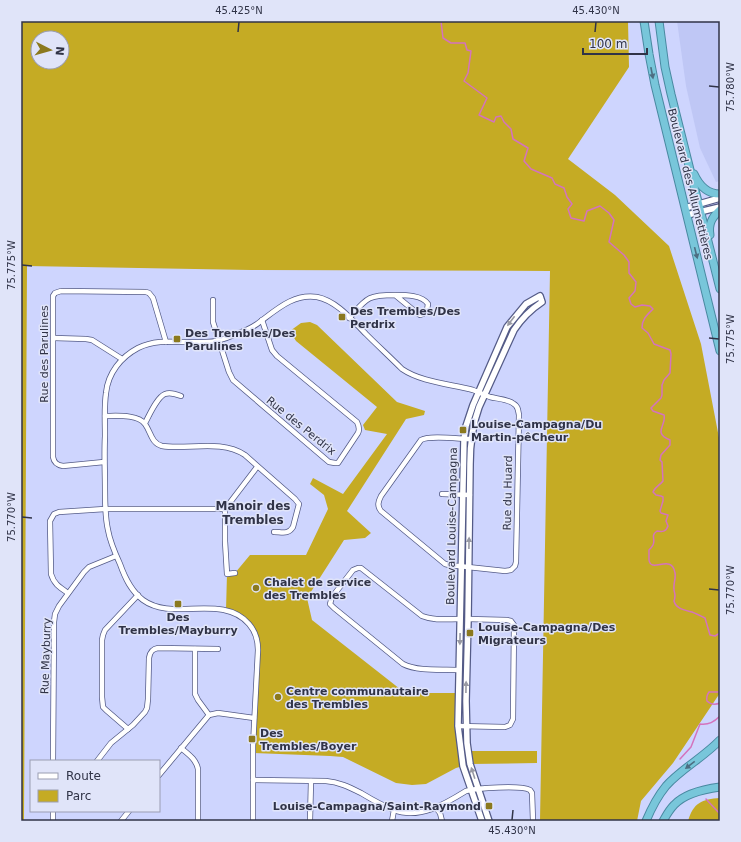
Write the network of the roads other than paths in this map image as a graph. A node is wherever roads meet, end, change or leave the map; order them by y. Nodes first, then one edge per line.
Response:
1 (644, 21) edge
2 (659, 21) edge
3 (687, 156) junction
4 (720, 194) edge
5 (720, 198) edge
6 (720, 206) edge
7 (699, 208) junction
8 (720, 210) edge
9 (686, 212) junction
10 (714, 266) junction
11 (720, 289) edge
12 (395, 295) junction
13 (213, 300) dead end
14 (349, 318) junction
15 (262, 320) junction
16 (54, 338) junction
17 (219, 340) junction
18 (166, 342) junction
19 (720, 351) edge
20 (122, 359) junction
21 (482, 394) junction
22 (181, 396) dead end
23 (105, 416) junction
24 (145, 423) junction
25 (464, 439) junction
26 (471, 440) junction
27 (104, 462) junction
28 (257, 467) junction
29 (442, 494) dead end
30 (463, 495) junction
31 (470, 495) junction
32 (105, 509) junction
33 (225, 509) junction
34 (274, 532) dead end
35 (116, 556) junction
36 (465, 566) junction
37 (235, 573) dead end
38 (68, 593) junction
39 (138, 595) junction
40 (460, 620) junction
41 (468, 620) junction
42 (195, 649) junction
43 (218, 649) dead end
44 (459, 670) junction
45 (466, 670) junction
46 (209, 715) junction
47 (254, 718) junction
48 (458, 726) junction
49 (466, 726) junction
50 (128, 729) junction
51 (720, 740) edge
52 (181, 748) junction
53 (53, 760) edge
54 (98, 760) edge
55 (160, 774) edge
56 (253, 780) junction
57 (310, 781) junction
58 (720, 787) edge
59 (478, 789) junction
60 (471, 790) junction
61 (436, 808) junction
62 (394, 810) junction
63 (128, 812) edge
64 (120, 821) edge
65 (198, 821) edge
66 (253, 821) edge
67 (310, 821) edge
68 (392, 821) edge
69 (442, 821) edge
70 (482, 821) edge
71 (489, 821) edge
72 (533, 821) edge
73 (646, 821) edge
74 (663, 821) edge

1 -> 9 highway, Boulevard des Allumettières
2 - 3 highway, Boulevard des Allumettières
3 - 4 highway
3 - 7 highway, Boulevard des Allumettières
5 - 7 street
6 - 7 street
7 - 9 street
7 - 10 highway, Boulevard des Allumettières
8 - 10 highway
9 -> 19 highway, Boulevard des Allumettières
10 - 11 highway, Boulevard des Allumettières
12 - 12 street
12 - 14 street
13 - 17 street
14 - 15 street
14 - 21 street
15 - 17 street
15 - 17 street, Rue des Perdrix
16 - 18 street, Rue des Parulines
16 - 20 street
16 - 27 street, Rue des Parulines
17 - 18 street
18 - 20 street
20 - 23 street
21 -> 21 street, Boulevard Louise-Campagna
21 - 25 street, Boulevard Louise-Campagna
21 - 26 street, Boulevard Louise-Campagna
21 - 36 street, Rue du Huard
22 - 24 street
23 - 24 street
23 - 27 street
24 - 28 street
25 - 26 street
25 - 30 street, Boulevard Louise-Campagna
25 - 36 street
26 - 31 street, Boulevard Louise-Campagna
27 - 32 street
28 - 33 street
28 - 34 street
29 - 30 street
30 - 31 street
30 - 36 street, Boulevard Louise-Campagna
36 -> 31 street, Boulevard Louise-Campagna
32 - 33 street
32 - 35 street
32 - 38 street
33 - 37 street
35 - 38 street, Rue Mayburry
35 - 39 street
36 - 40 street, Boulevard Louise-Campagna
36 - 41 street, Boulevard Louise-Campagna
38 - 53 street, Rue Mayburry
39 - 47 street
39 - 50 street
40 - 41 street
40 -> 44 street, Boulevard Louise-Campagna
40 - 44 street
41 - 45 street, Boulevard Louise-Campagna
41 - 49 street
42 - 43 street
42 - 46 street
42 - 50 street
44 - 45 street
44 - 48 street, Boulevard Louise-Campagna
49 -> 45 street, Boulevard Louise-Campagna
46 - 47 street
46 - 52 street
47 - 56 street
48 - 49 street
48 - 60 street, Boulevard Louise-Campagna
59 -> 49 street, Boulevard Louise-Campagna
50 - 54 street
51 -> 73 highway
52 - 55 street
52 - 65 street
56 - 57 street
56 - 66 street
57 - 62 street
57 - 67 street
58 - 74 highway
59 - 60 street
59 - 71 street, Boulevard Louise-Campagna
59 - 72 street
60 - 61 street
60 - 70 street, Boulevard Louise-Campagna
61 - 62 street
61 - 69 street
62 - 68 street
63 - 64 street

